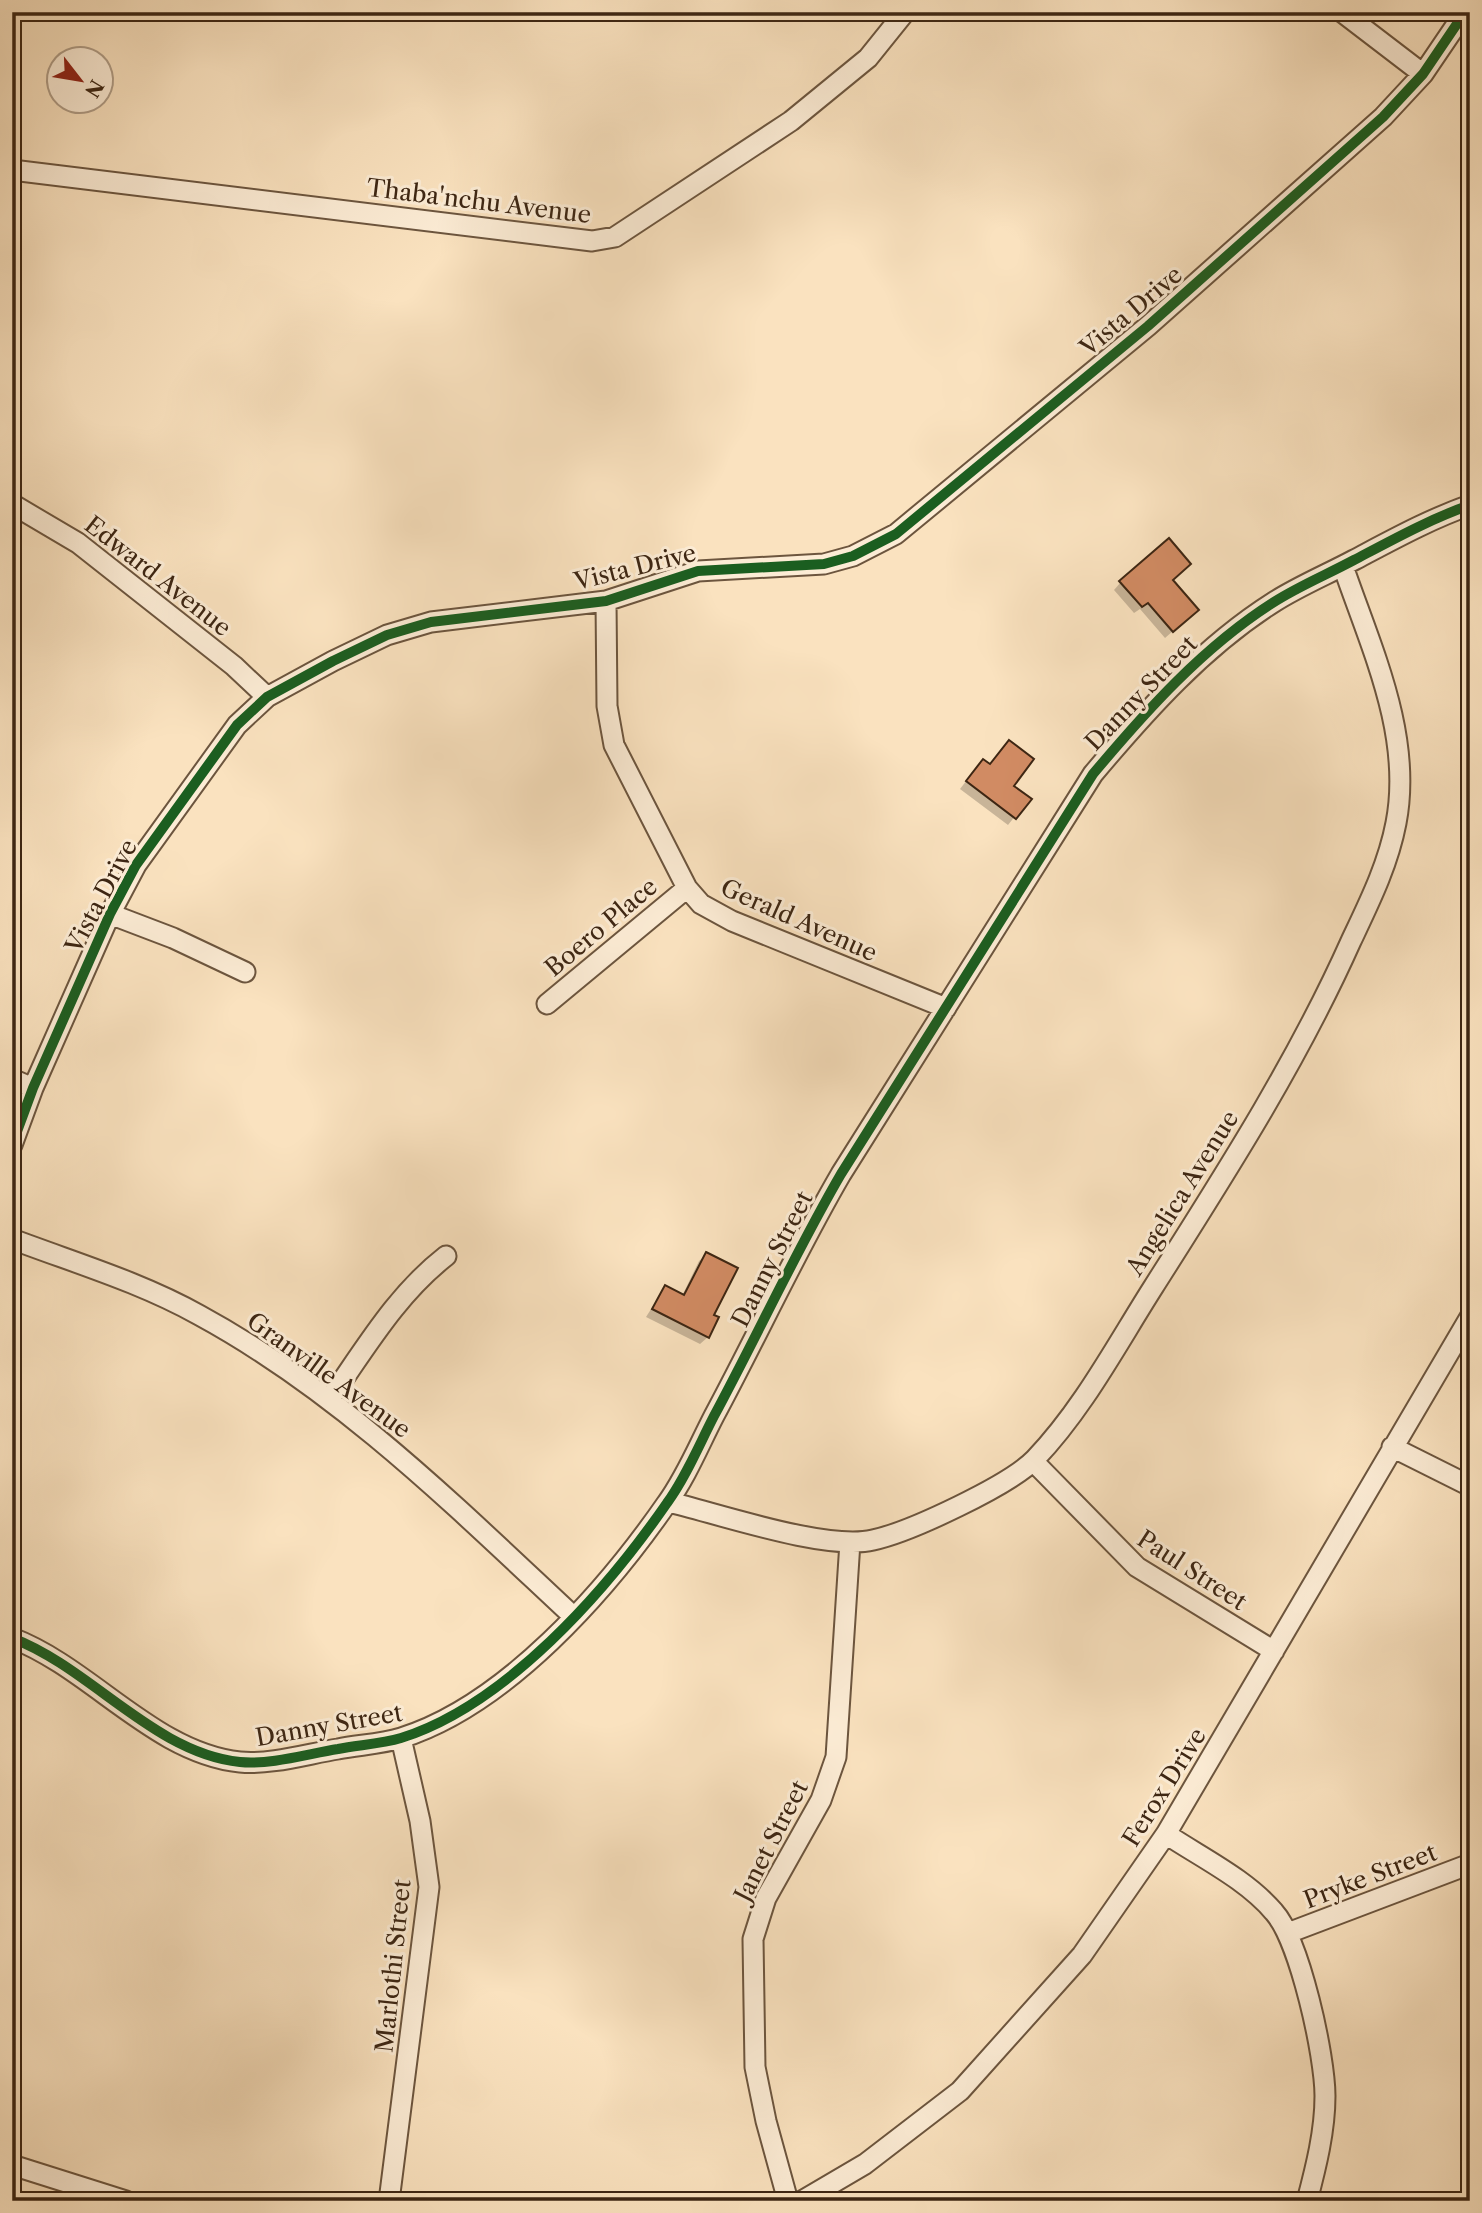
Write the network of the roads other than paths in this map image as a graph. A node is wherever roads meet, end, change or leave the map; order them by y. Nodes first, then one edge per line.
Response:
1 (905, 12) edge
2 (1342, 12) edge
3 (1465, 12) edge
4 (1423, 74) junction
5 (12, 170) edge
6 (12, 504) edge
7 (1470, 505) edge
8 (1343, 566) junction
9 (606, 601) junction
10 (267, 697) junction
11 (687, 888) junction
12 (110, 914) junction
13 (245, 972) dead end
14 (547, 1004) dead end
15 (946, 1008) junction
16 (12, 1079) edge
17 (33, 1088) junction
18 (12, 1144) edge
19 (12, 1239) edge
20 (446, 1256) dead end
21 (1470, 1317) edge
22 (329, 1400) junction
23 (1392, 1447) junction
24 (1033, 1461) junction
25 (1470, 1486) edge
26 (668, 1502) junction
27 (850, 1542) junction
28 (574, 1617) junction
29 (12, 1638) edge
30 (1274, 1651) junction
31 (401, 1738) junction
32 (1166, 1834) junction
33 (1470, 1864) edge
34 (1288, 1933) junction
35 (12, 2165) edge
36 (126, 2201) edge
37 (389, 2201) edge
38 (788, 2201) edge
39 (802, 2201) edge
40 (1307, 2201) edge

1 - 5 street, Thaba'nchu Avenue
2 - 4 street
3 - 4 street, Vista Drive
4 - 9 street, Vista Drive
6 - 10 street, Edward Avenue
7 - 8 street, Danny Street
8 - 15 street, Danny Street
8 - 24 street, Angelica Avenue
9 - 10 street, Vista Drive
9 - 11 street, Gerald Avenue
10 - 12 street, Vista Drive
11 - 14 street, Boero Place
11 - 15 street, Gerald Avenue
12 - 13 street
12 - 17 street, Vista Drive
15 - 26 street, Danny Street
16 - 17 street
17 - 18 street, Vista Drive
19 - 22 street, Granville Avenue
20 - 22 street
21 - 23 street, Ferox Drive
22 - 28 street, Granville Avenue
23 - 25 street
23 - 30 street, Ferox Drive
24 - 27 street, Angelica Avenue
24 - 30 street, Paul Street
26 - 27 street, Angelica Avenue
26 - 28 street, Danny Street
27 - 38 street, Janet Street
28 - 31 street, Danny Street
29 - 31 street, Danny Street
30 - 32 street, Ferox Drive
31 - 37 street, Marlothi Street
32 - 34 street
32 - 39 street, Ferox Drive
33 - 34 street, Pryke Street
34 - 40 street
35 - 36 street

